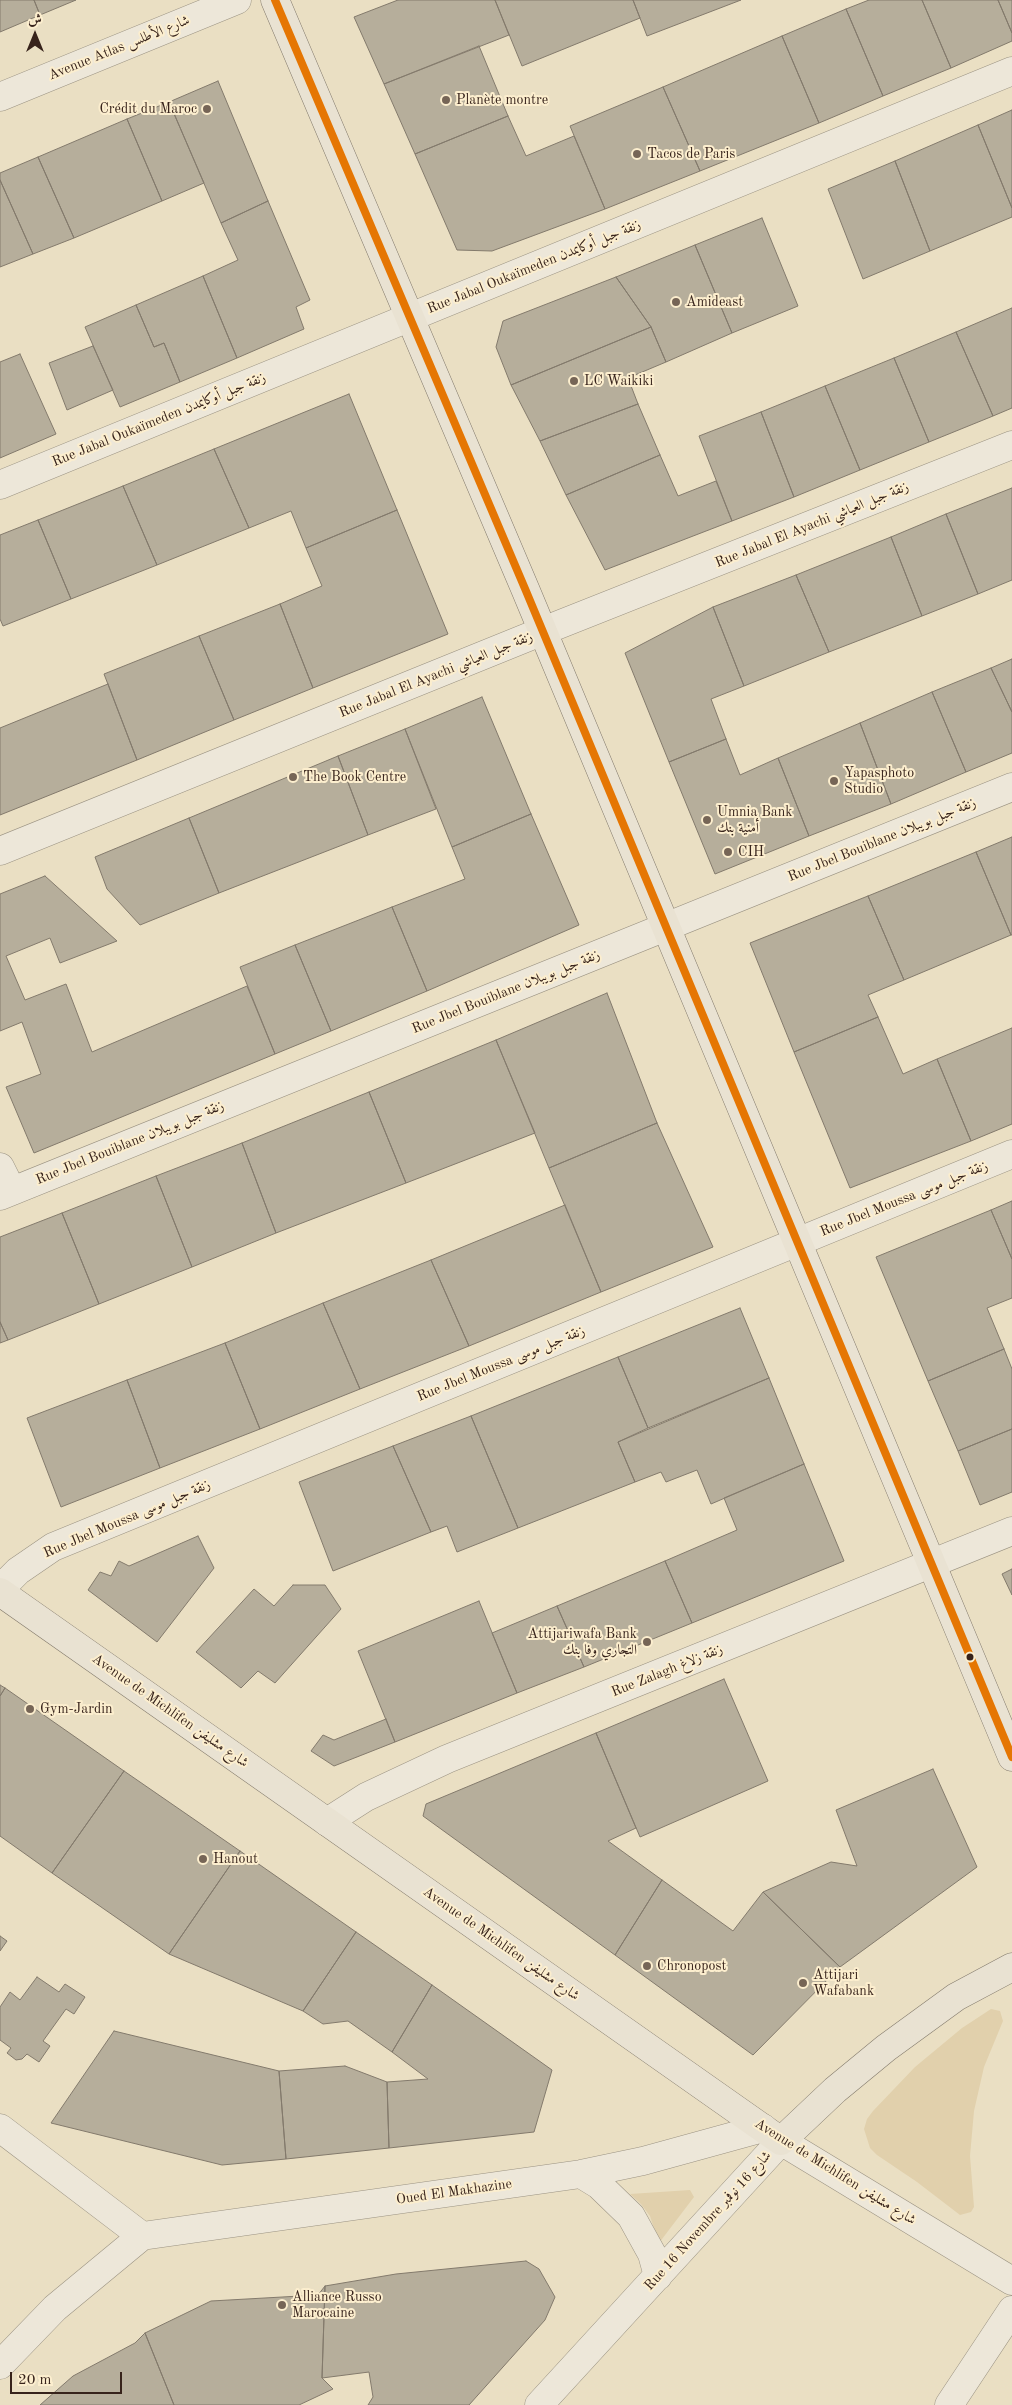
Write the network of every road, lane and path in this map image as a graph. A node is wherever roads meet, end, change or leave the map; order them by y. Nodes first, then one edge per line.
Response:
1 (237, 0) edge
2 (275, 0) edge
3 (1012, 71) edge
4 (0, 97) edge
5 (410, 317) junction
6 (1012, 445) edge
7 (0, 485) edge
8 (543, 631) junction
9 (1012, 787) edge
10 (0, 851) edge
11 (666, 927) junction
12 (1012, 1154) edge
13 (4, 1185) edge
14 (798, 1242) junction
15 (1012, 1531) edge
16 (931, 1564) junction
17 (0, 1590) edge
18 (1012, 1757) edge
19 (327, 1822) junction
20 (1012, 1967) edge
21 (0, 2128) edge
22 (772, 2134) junction
23 (581, 2174) junction
24 (142, 2236) junction
25 (658, 2276) junction
26 (1012, 2280) edge
27 (1012, 2310) edge
28 (0, 2365) edge
29 (539, 2405) edge
30 (949, 2405) edge

1 - 4 street, Avenue Atlas شارع الأطلس
2 - 5 main road
3 - 5 street, Rue Jabal Oukaïmeden زنقة جبل أوكايمدن
5 - 7 street, Rue Jabal Oukaïmeden زنقة جبل أوكايمدن
5 - 8 main road
6 - 8 street, Rue Jabal El Ayachi زنقة جبل العياشي
8 - 10 street, Rue Jabal El Ayachi زنقة جبل العياشي
8 - 11 main road
9 - 11 street, Rue Jbel Bouiblane زنقة جبل بويبلان
11 - 13 street, Rue Jbel Bouiblane زنقة جبل بويبلان
11 - 14 main road
12 - 14 street, Rue Jbel Moussa زنقة جبل موسى
14 - 16 main road
14 - 17 street, Rue Jbel Moussa زنقة جبل موسى
15 - 16 street, Rue Zalagh زنقة زلاغ
16 - 18 main road
16 - 19 street, Rue Zalagh زنقة زلاغ
17 - 19 main road, Avenue de Michlifen شارع مشليفن
19 - 22 main road, Avenue de Michlifen شارع مشليفن
20 - 22 main road, Rue 16 Novembre شارع 16 نوفمبر
21 - 24 street
22 - 23 street, Oued El Makhazine
22 - 25 street, Rue 16 Novembre شارع 16 نوفمبر
22 - 26 street, Avenue de Michlifen شارع مشليفن
23 - 24 street, Oued El Makhazine
23 - 25 street
24 - 28 street
25 - 29 street, Rue 16 Novembre شارع 16 نوفمبر
27 - 30 street

